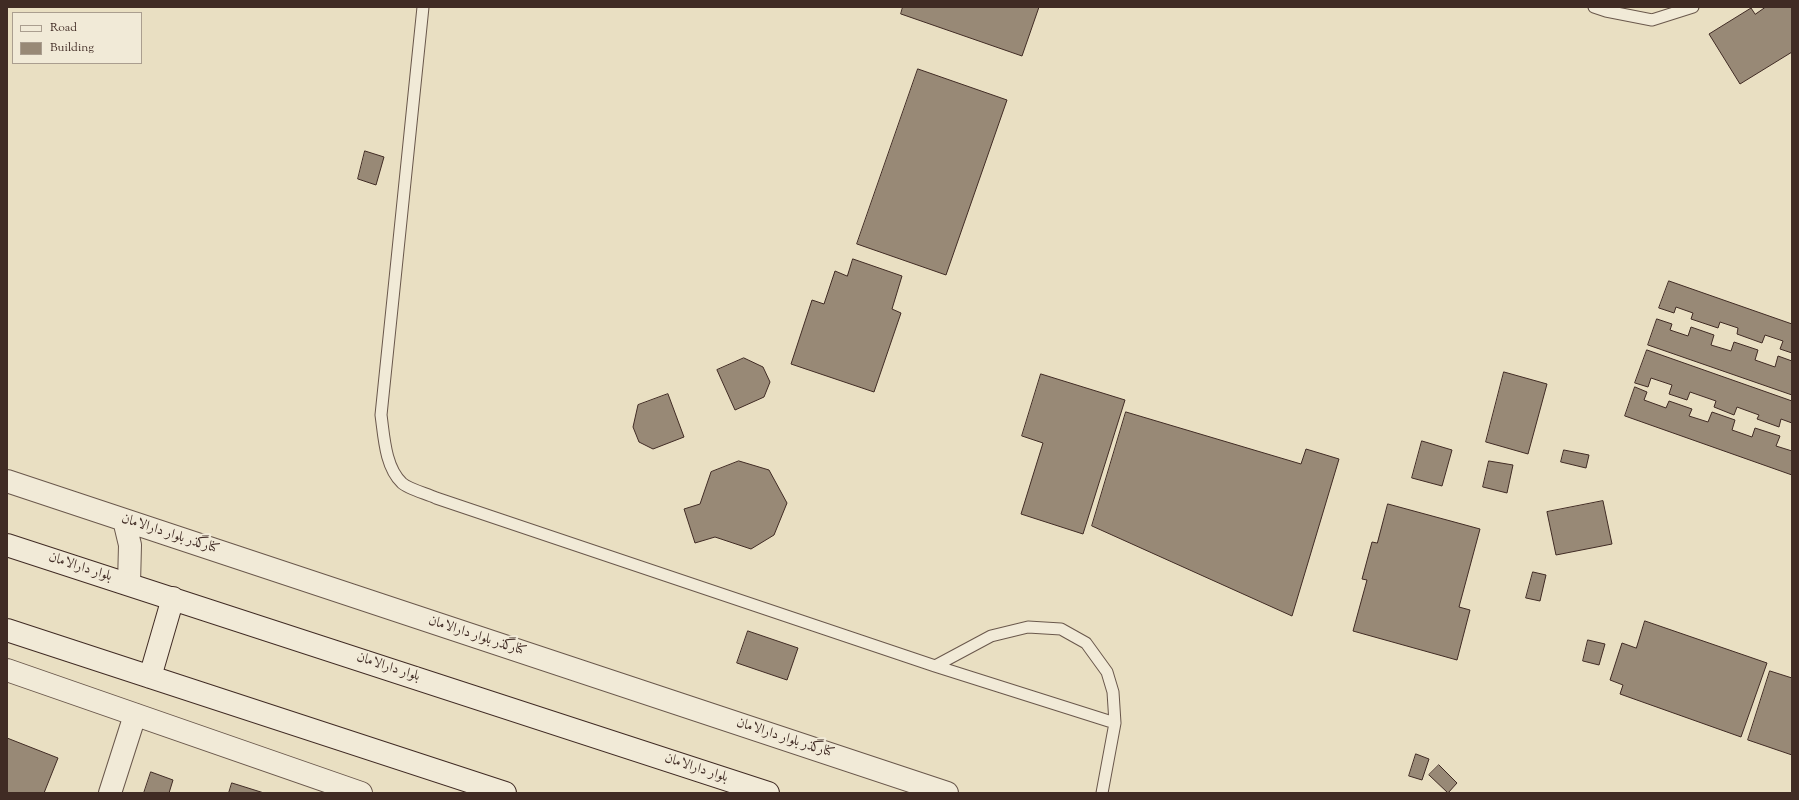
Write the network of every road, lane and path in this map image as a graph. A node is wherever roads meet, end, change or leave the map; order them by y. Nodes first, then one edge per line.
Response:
1 (423, 7) edge
2 (1594, 7) edge
3 (1693, 7) edge
4 (7, 481) edge
5 (124, 520) junction
6 (7, 544) edge
7 (129, 584) junction
8 (173, 598) junction
9 (7, 630) edge
10 (935, 666) junction
11 (7, 670) edge
12 (150, 677) junction
13 (135, 715) junction
14 (1115, 723) junction
15 (110, 793) edge
16 (361, 793) edge
17 (504, 793) edge
18 (768, 793) edge
19 (947, 793) edge
20 (1102, 793) edge

1 - 10 lane
2 - 3 lane
4 - 5 street, کنارگذر بلوار دارالامان
5 - 7 street
5 - 19 street, کنارگذر بلوار دارالامان
6 - 7 street, بلوار دارالامان
7 - 8 street, بلوار دارالامان
8 - 12 street
8 - 18 street, بلوار دارالامان
9 - 12 street
10 - 14 lane
10 - 14 lane
11 - 13 street
12 - 17 street
13 - 15 street
13 - 16 street
14 - 20 lane

